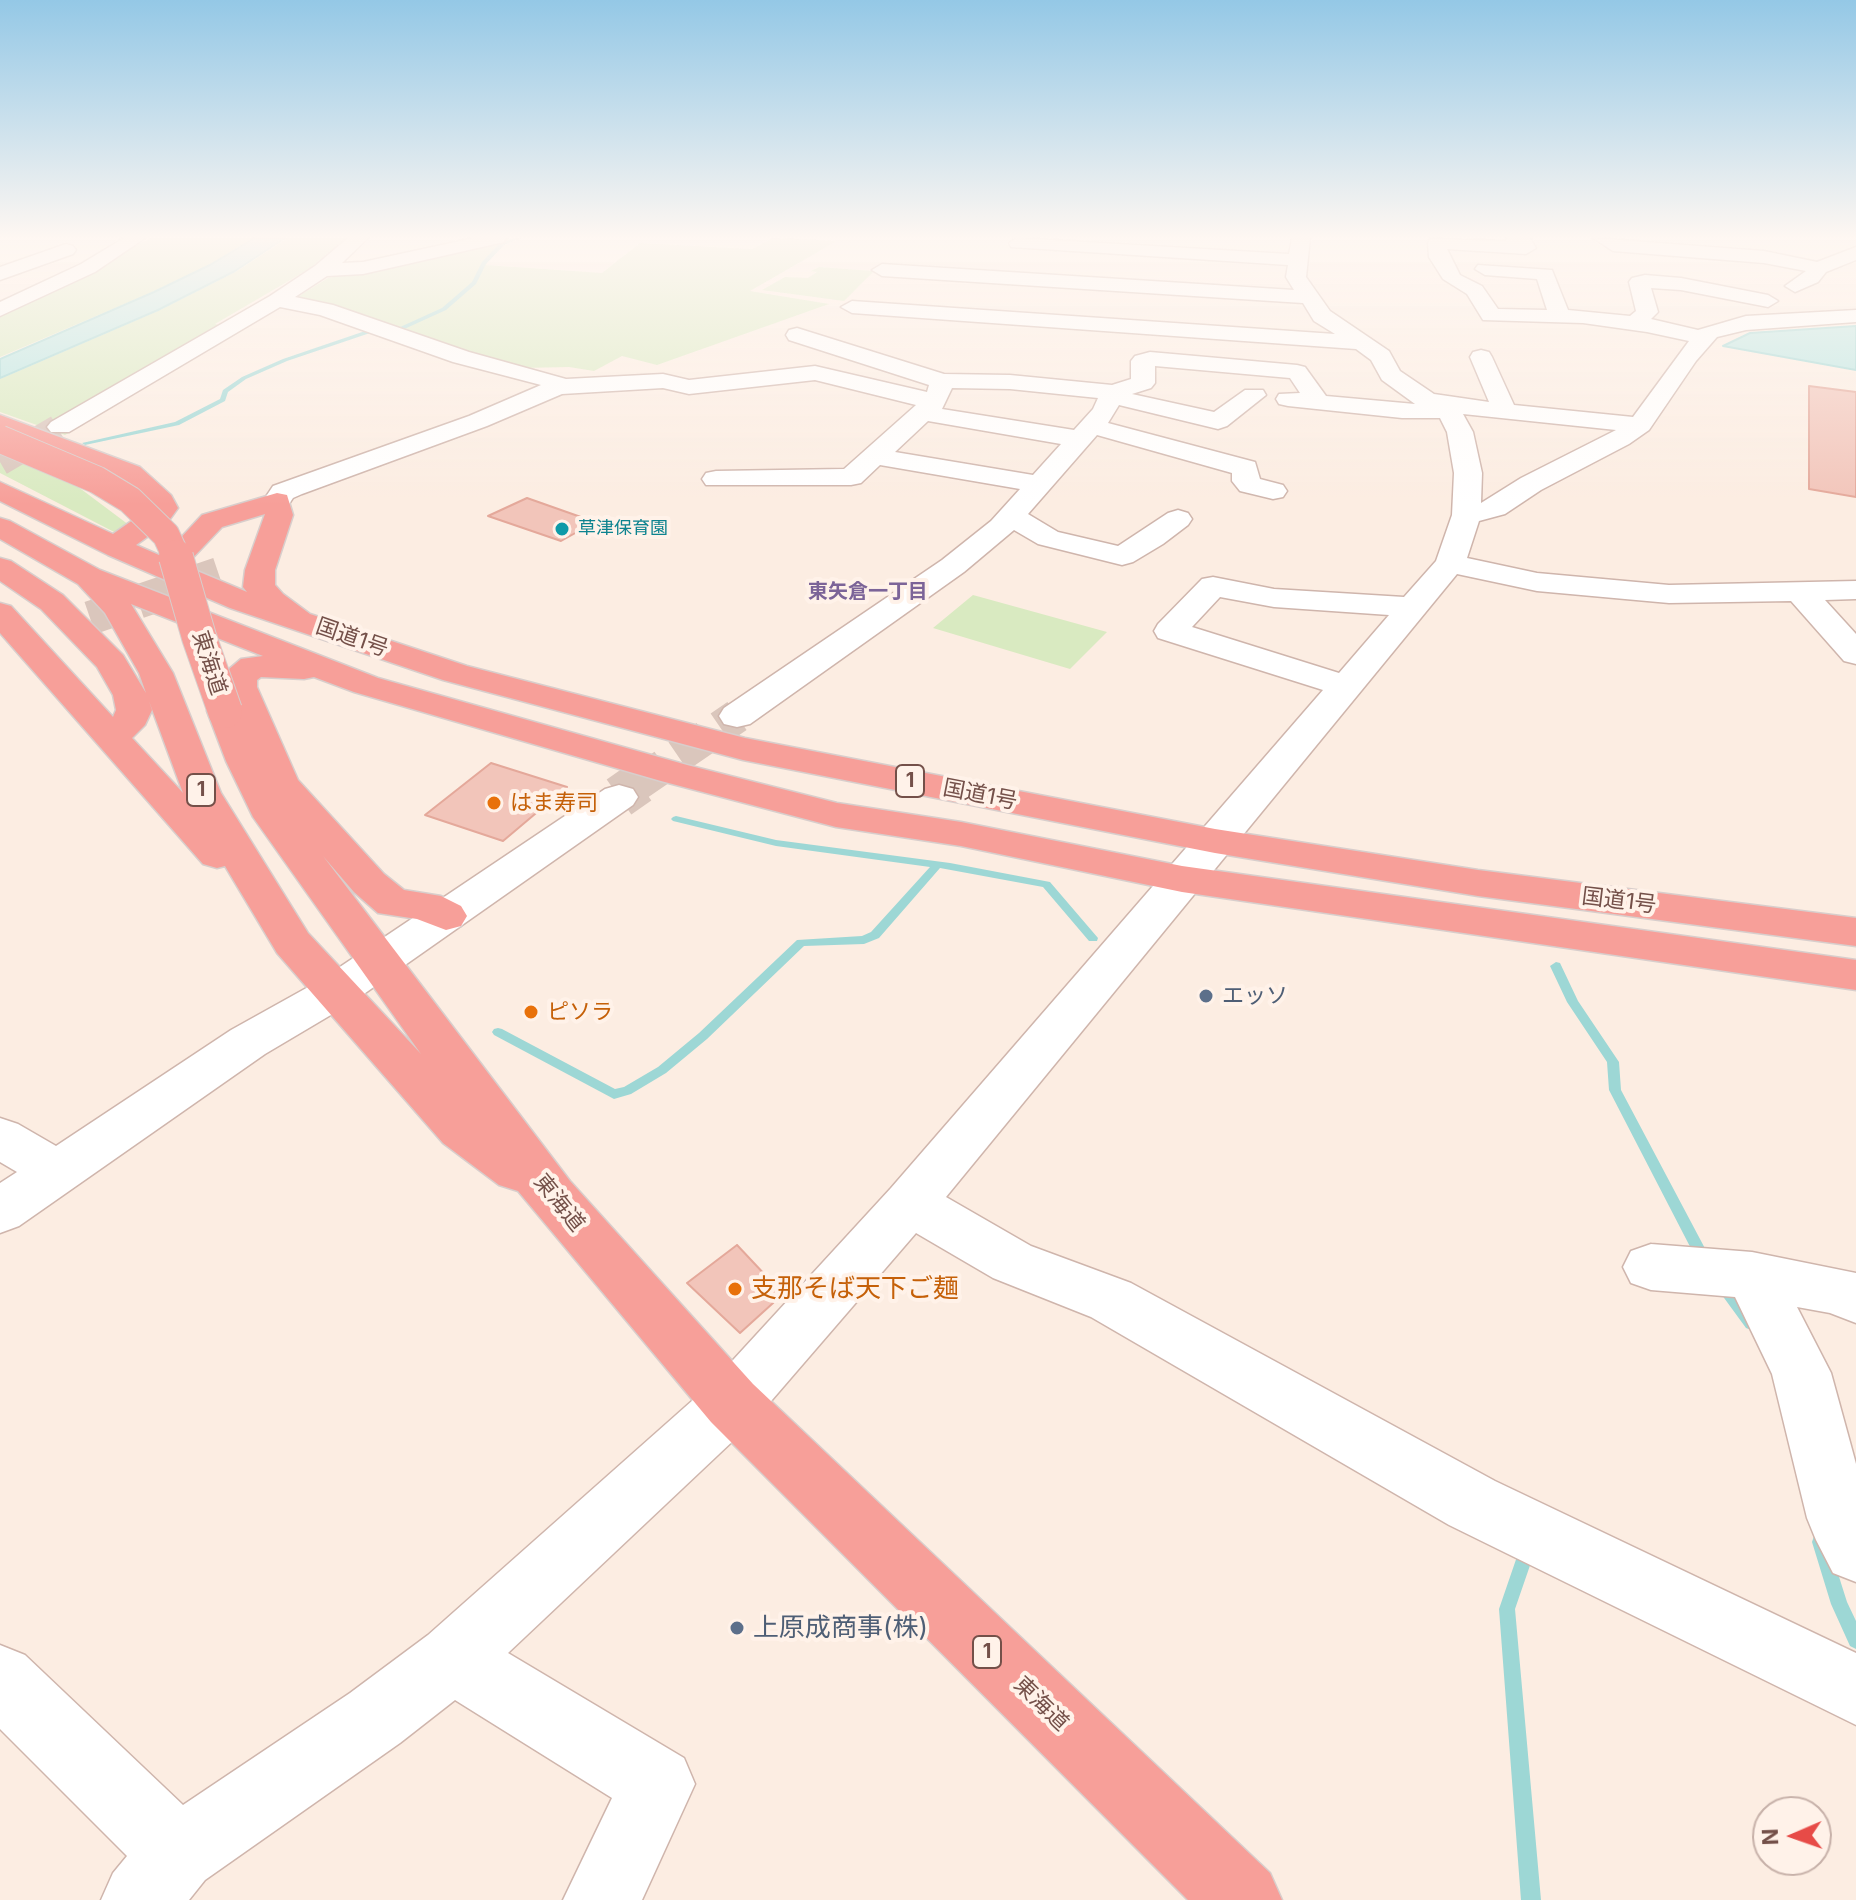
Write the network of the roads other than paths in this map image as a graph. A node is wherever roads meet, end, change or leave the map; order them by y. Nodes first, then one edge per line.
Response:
1 (231, 327) edge
2 (373, 327) edge
3 (1097, 327) edge
4 (1135, 327) edge
5 (1337, 327) edge
6 (1651, 327) edge
7 (1729, 327) edge
8 (797, 335) dead end
9 (1702, 338) junction
10 (1360, 343) junction
11 (1089, 347) dead end
12 (1013, 353) dead end
13 (1481, 357) dead end
14 (1143, 383) junction
15 (558, 387) junction
16 (1174, 387) dead end
17 (1100, 388) junction
18 (1017, 391) junction
19 (1222, 392) dead end
20 (1254, 395) junction
21 (933, 398) junction
22 (1318, 402) junction
23 (1448, 408) junction
24 (1505, 411) junction
25 (1640, 425) junction
26 (996, 426) junction
27 (60, 427) tunnel mouth
28 (7, 431) edge
29 (1086, 432) junction
30 (874, 456) junction
31 (956, 470) junction
32 (716, 479) dead end
33 (1039, 484) junction
34 (0, 490) edge
35 (1273, 491) dead end
36 (277, 501) junction
37 (1466, 515) junction
38 (1011, 516) junction
39 (1178, 519) dead end
40 (0, 527) edge
41 (119, 549) junction
42 (1450, 563) junction
43 (154, 565) junction
44 (0, 567) edge
45 (228, 568) tunnel mouth
46 (89, 577) junction
47 (1856, 578) edge
48 (1827, 589) edge
49 (1412, 607) junction
50 (893, 609) junction
51 (0, 613) edge
52 (306, 623) junction
53 (1856, 654) edge
54 (330, 671) junction
55 (1346, 686) junction
56 (740, 732) junction
57 (112, 736) junction
58 (690, 736) junction
59 (619, 797) tunnel mouth
60 (1215, 841) junction
61 (1182, 879) junction
62 (256, 888) junction
63 (446, 916) junction
64 (1856, 932) edge
65 (381, 960) junction
66 (1856, 975) edge
67 (335, 992) junction
68 (0, 1138) edge
69 (57, 1171) junction
70 (551, 1196) junction
71 (910, 1203) junction
72 (0, 1211) edge
73 (1651, 1267) dead end
74 (1752, 1275) junction
75 (1856, 1299) edge
76 (732, 1403) junction
77 (1856, 1550) edge
78 (452, 1659) junction
79 (0, 1680) edge
80 (1856, 1690) edge
81 (159, 1877) edge
82 (602, 1900) edge
83 (1243, 1900) edge

1 - 27 street
2 - 15 street
3 - 11 street
4 - 10 street
5 - 10 street
6 - 9 street
7 - 9 street
8 - 21 street
9 - 25 street
10 - 23 street
12 - 18 street
13 - 24 street
14 - 16 street
14 - 17 street
14 - 22 street
15 - 21 street
15 - 36 street
17 - 18 street
17 - 20 street
17 - 29 street
18 - 21 street
19 - 20 street
20 - 22 street
21 - 26 street
21 - 30 street
22 - 23 street
23 - 24 street
23 - 37 street
24 - 25 street
25 - 37 street
26 - 29 street
26 - 31 street
28 - 41 highway
28 - 65 highway, 東海道 / 1, bridge
29 - 33 street
29 - 35 street
30 - 31 street
30 - 32 street
31 - 33 street
33 - 38 street
34 - 41 highway, 国道1号 / 1
36 - 43 highway
36 - 45 highway
36 - 52 highway
37 - 42 street
38 - 39 street
38 - 50 street
40 - 46 highway, 1
41 - 43 highway, 国道1号 / 1
42 - 48 street
42 - 49 street
43 - 52 highway, 国道1号 / 1
44 - 57 highway
46 - 54 highway, 国道1号 / 1
46 - 62 highway, 1
47 - 48 street
48 - 53 street
49 - 55 street
49 - 55 street
50 - 56 street
50 - 58 street
51 - 57 highway, 1
52 - 58 highway, 国道1号 / 1
54 - 61 highway, 国道1号 / 1
54 - 63 highway
55 - 60 street
56 - 58 highway, 国道1号 / 1
56 - 60 highway, 国道1号 / 1
57 - 62 highway, 1
59 - 63 street
60 - 61 street
60 - 64 highway, 国道1号 / 1
61 - 66 highway, 国道1号 / 1
61 - 71 street
62 - 67 highway, 1
63 - 65 street
65 - 67 street
65 - 70 highway, 東海道 / 1
67 - 69 street
67 - 70 highway, 1
68 - 69 street
69 - 72 street
70 - 76 highway, 東海道 / 1
71 - 76 street
71 - 80 street
73 - 74 street
74 - 75 street
74 - 77 street
76 - 78 street
76 - 83 highway, 東海道 / 1
78 - 81 street
78 - 82 street
79 - 81 street

